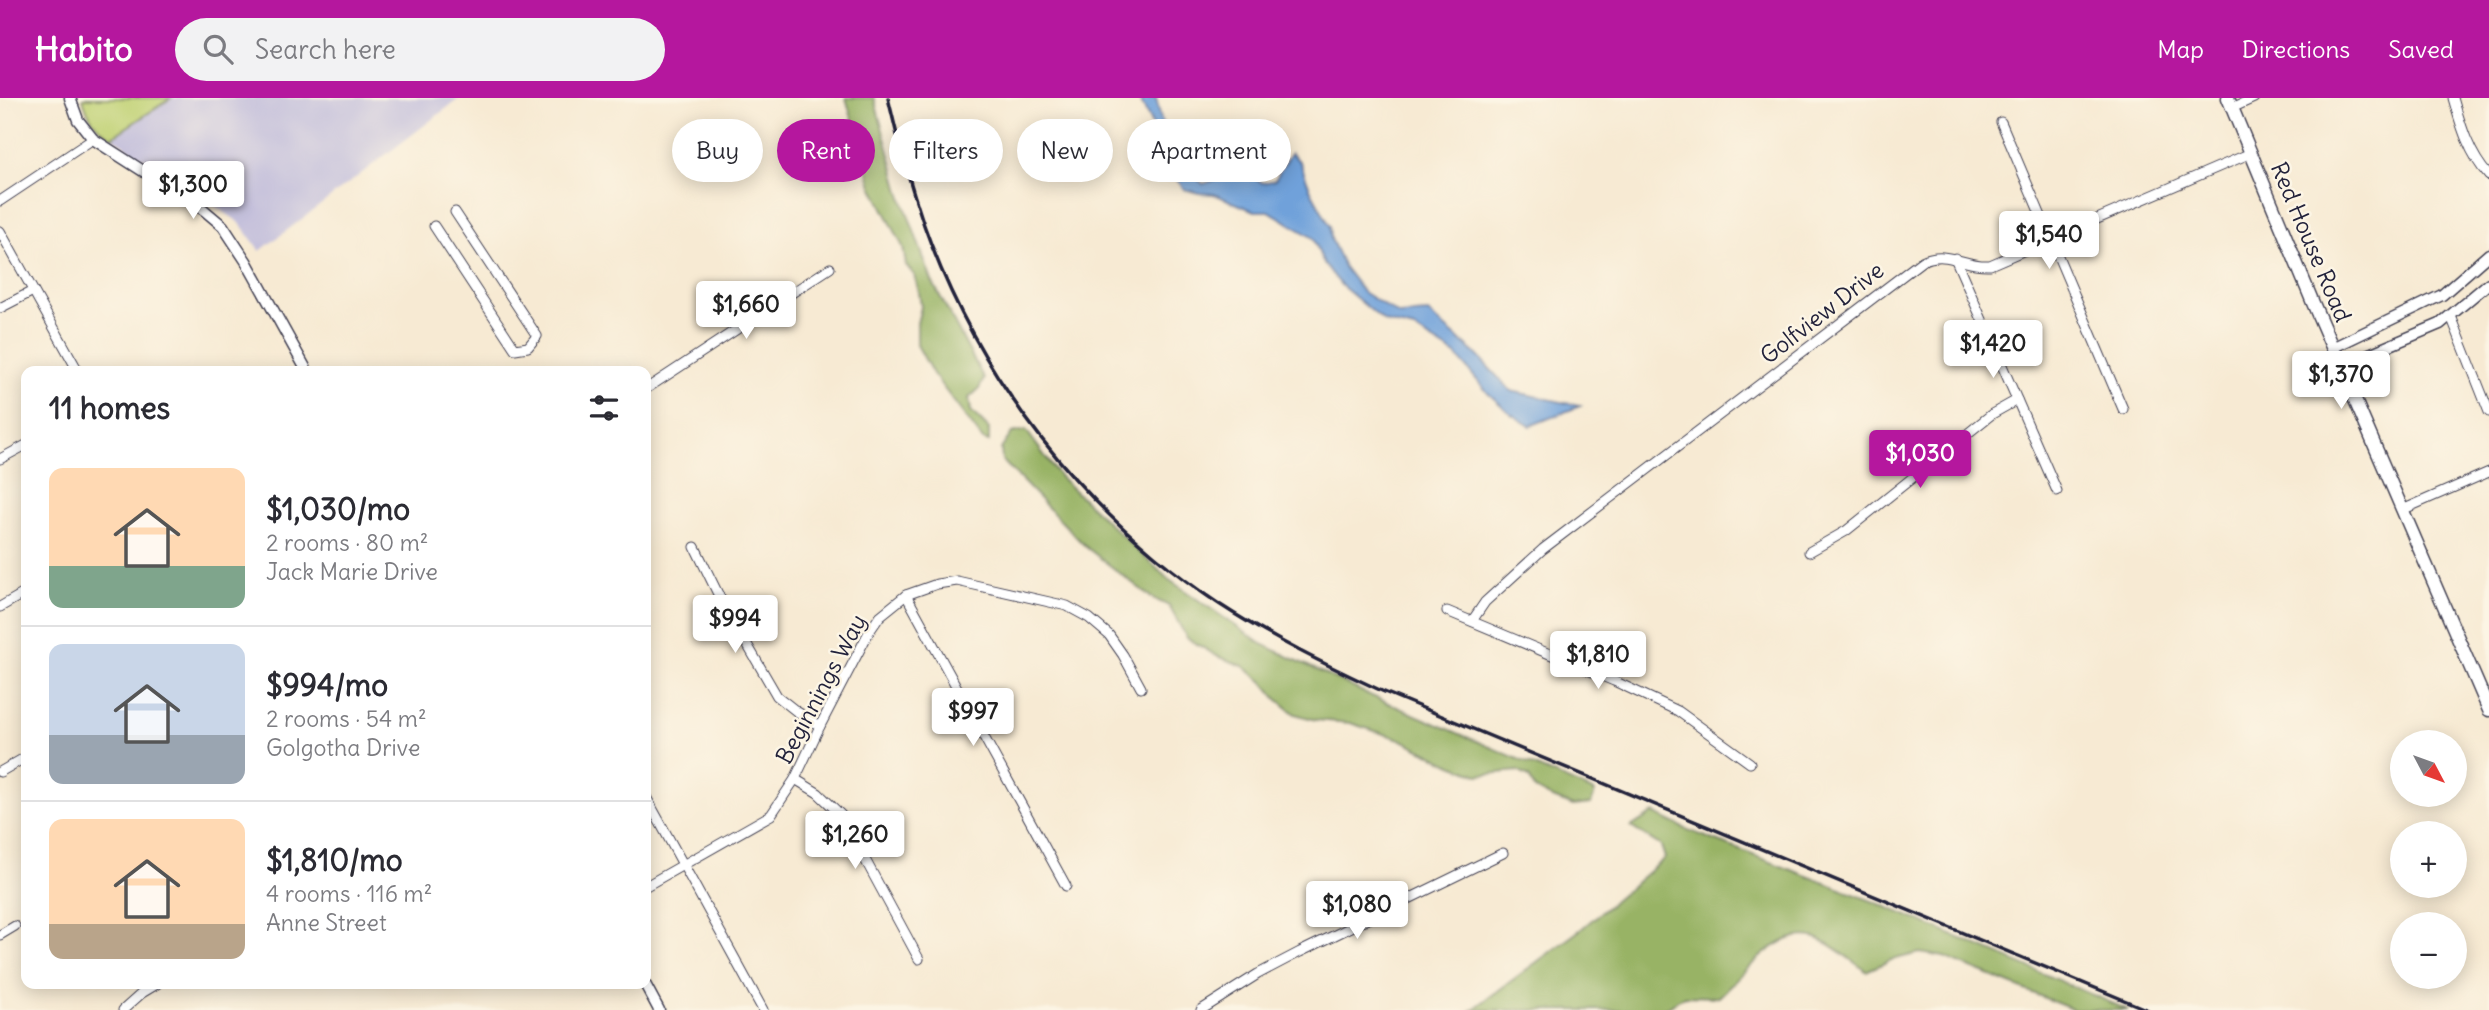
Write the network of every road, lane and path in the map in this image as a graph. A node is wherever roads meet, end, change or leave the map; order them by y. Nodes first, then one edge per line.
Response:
1 (70, 98) edge
2 (2254, 98) edge
3 (2453, 98) edge
4 (2230, 103) edge
5 (2001, 122) dead end
6 (93, 139) junction
7 (2251, 153) junction
8 (2489, 176) edge
9 (0, 201) edge
10 (455, 212) dead end
11 (434, 226) dead end
12 (0, 231) edge
13 (2051, 238) junction
14 (2489, 254) edge
15 (1955, 258) junction
16 (830, 268) dead end
17 (2489, 284) edge
18 (33, 291) junction
19 (0, 308) edge
20 (2451, 316) junction
21 (2332, 348) junction
22 (75, 366) edge
23 (304, 366) edge
24 (2341, 366) junction
25 (651, 386) edge
26 (2017, 400) junction
27 (2123, 409) dead end
28 (2489, 412) edge
29 (21, 448) edge
30 (0, 459) edge
31 (2489, 471) edge
32 (2057, 491) dead end
33 (2402, 510) junction
34 (695, 547) dead end
35 (1809, 552) dead end
36 (21, 595) edge
37 (906, 595) junction
38 (0, 607) edge
39 (1447, 611) dead end
40 (1472, 621) junction
41 (1141, 688) dead end
42 (2489, 710) edge
43 (820, 726) junction
44 (21, 760) edge
45 (1750, 763) dead end
46 (0, 772) edge
47 (795, 779) junction
48 (651, 806) edge
49 (1503, 853) dead end
50 (683, 864) junction
51 (651, 883) edge
52 (1066, 886) dead end
53 (15, 926) dead end
54 (0, 935) edge
55 (919, 959) dead end
56 (149, 989) edge
57 (648, 989) edge
58 (123, 1010) edge
59 (659, 1010) edge
60 (764, 1010) edge
61 (1201, 1010) edge

1 - 6 street
2 - 4 street
3 - 8 street
4 - 7 main road, Red House Road
5 - 13 street
6 - 9 street
6 - 23 street
7 - 13 street, Golfview Drive
7 - 21 main road, Red House Road
10 - 11 street
12 - 18 street
13 - 15 street, Golfview Drive
13 - 27 street
14 - 21 street
15 - 26 street
15 - 40 street, Golfview Drive
16 - 25 street
17 - 20 street
18 - 19 street
18 - 22 street
20 - 24 street
20 - 28 street
21 - 24 main road, Red House Road
24 - 33 main road, Red House Road
26 - 32 street
26 - 35 street
29 - 30 street
31 - 33 street
33 - 42 main road, Red House Road
34 - 43 street
36 - 38 street
37 - 41 street, Beginnings Way
37 - 43 street, Beginnings Way
37 - 52 street
39 - 40 street
40 - 45 street
43 - 47 street, Beginnings Way
44 - 46 street
47 - 50 street, Beginnings Way
47 - 55 street
48 - 50 street
49 - 61 street
50 - 51 street, Beginnings Way
50 - 60 street
53 - 54 street
56 - 58 street
57 - 59 street

